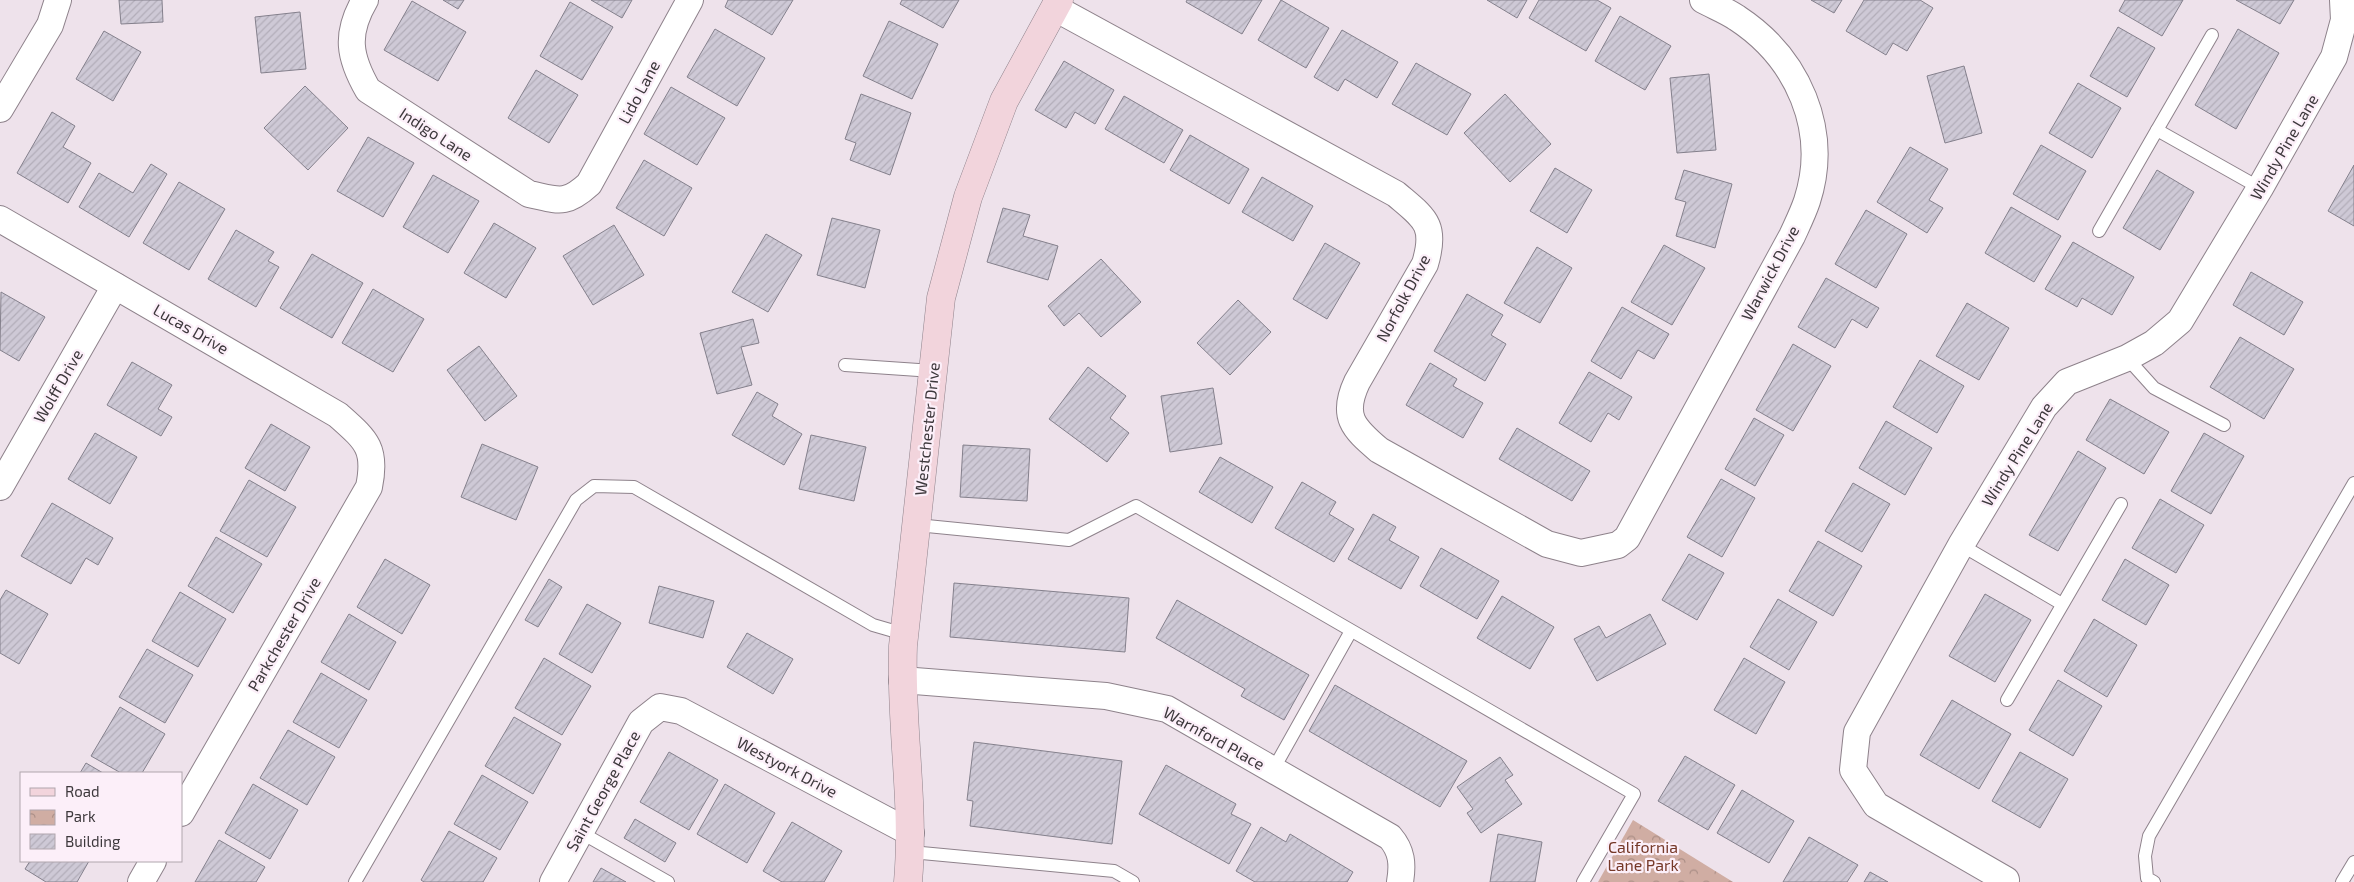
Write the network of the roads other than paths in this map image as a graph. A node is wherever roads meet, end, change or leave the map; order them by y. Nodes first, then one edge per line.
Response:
1 (58, 0) edge
2 (364, 0) edge
3 (690, 0) edge
4 (1703, 0) edge
5 (2344, 0) edge
6 (1057, 4) edge
7 (2212, 35) dead end
8 (0, 109) edge
9 (2157, 130) junction
10 (589, 184) joint
11 (2260, 188) junction
12 (0, 219) edge
13 (2098, 231) dead end
14 (115, 286) junction
15 (2127, 358) junction
16 (845, 365) dead end
17 (934, 370) junction
18 (2224, 425) dead end
19 (371, 451) joint
20 (2354, 483) edge
21 (0, 487) edge
22 (2121, 504) dead end
23 (917, 525) junction
24 (1961, 544) junction
25 (1600, 550) joint
26 (2062, 604) junction
27 (1351, 631) junction
28 (904, 634) junction
29 (902, 680) junction
30 (2007, 700) dead end
31 (660, 707) joint
32 (1273, 770) junction
33 (182, 810) edge
34 (580, 832) junction
35 (911, 842) junction
36 (152, 862) edge
37 (2354, 862) edge
38 (1402, 873) edge
39 (2006, 880) dead end
40 (141, 882) edge
41 (355, 882) edge
42 (553, 882) edge
43 (668, 882) edge
44 (908, 882) edge
45 (1134, 882) edge
46 (1583, 882) edge
47 (2154, 882) edge
48 (2342, 882) edge

1 - 8 street
2 - 10 street, Indigo Lane
3 - 10 street, Lido Lane
4 - 25 street, Warwick Drive
5 - 11 street, Windy Pine Lane
6 - 17 street, Westchester Drive
6 - 25 street, Norfolk Drive
7 - 9 lane
9 - 11 lane
9 - 13 lane
11 - 15 street, Windy Pine Lane
12 - 14 street, Lucas Drive
14 - 19 street, Lucas Drive
14 - 21 street, Wolff Drive
15 - 18 lane
15 - 24 street, Windy Pine Lane
16 - 17 lane
17 - 23 street, Westchester Drive
19 - 33 street, Parkchester Drive
20 - 47 lane
22 - 26 lane
23 - 27 lane
23 - 28 street, Westchester Drive
24 - 26 lane
24 - 39 street, Windy Pine Lane
26 - 30 lane
27 - 32 lane
27 - 46 lane
28 - 29 street, Westchester Drive
28 - 41 lane
29 - 32 street, Warnford Place
29 - 35 street, Westchester Drive
31 - 34 street, Saint George Place
31 - 35 street, Westyork Drive
32 - 38 street, Warnford Place
34 - 42 street, Saint George Place
34 - 43 lane
35 - 44 street, Westchester Drive
35 - 45 lane
36 - 40 street
37 - 48 lane

